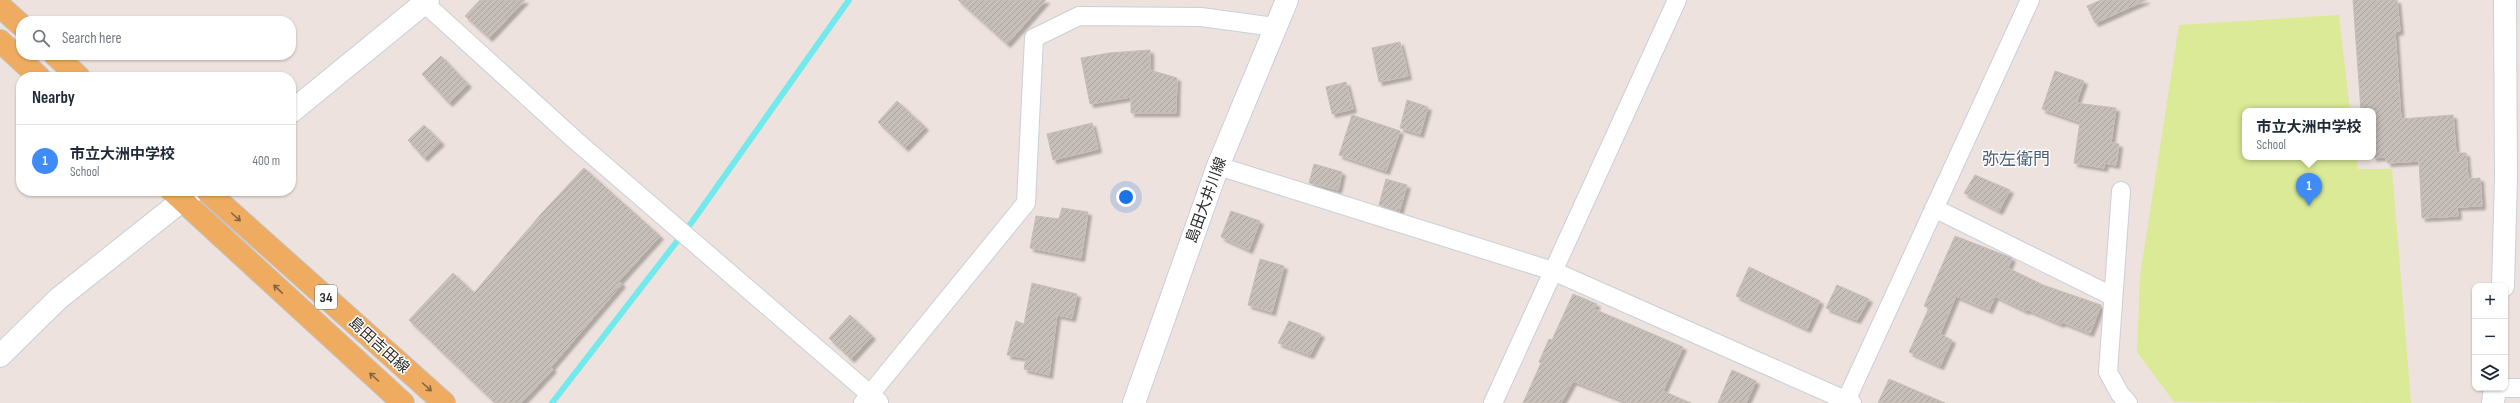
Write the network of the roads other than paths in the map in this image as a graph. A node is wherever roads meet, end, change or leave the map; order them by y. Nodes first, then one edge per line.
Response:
1 (1287, 0) edge
2 (1677, 0) edge
3 (2030, 0) edge
4 (2505, 0) edge
5 (425, 1) edge
6 (0, 6) edge
7 (16, 20) edge
8 (1275, 27) junction
9 (0, 41) edge
10 (16, 56) edge
11 (21, 60) edge
12 (60, 60) edge
13 (2513, 65) edge
14 (34, 72) edge
15 (74, 72) edge
16 (296, 108) edge
17 (1218, 166) junction
18 (2121, 191) dead end
19 (181, 196) edge
20 (185, 196) edge
21 (213, 196) edge
22 (1934, 208) junction
23 (1553, 271) junction
24 (2503, 283) edge
25 (2112, 296) junction
26 (0, 356) edge
27 (2508, 388) edge
28 (2520, 388) edge
29 (2495, 391) edge
30 (871, 400) edge
31 (1848, 402) edge
32 (403, 403) edge
33 (444, 403) edge
34 (1134, 403) edge
35 (1492, 403) edge
36 (2128, 403) edge
37 (2493, 403) edge

1 - 8 street, 島田大井川線
2 - 23 street
3 - 22 street
4 - 13 street
5 - 16 street
5 - 30 street
6 - 7 main road
8 - 17 street, 島田大井川線
8 - 30 street
9 - 10 main road
11 - 14 main road
12 - 15 main road
13 - 24 street
17 - 23 street
17 - 34 street, 島田大井川線
18 - 25 street
19 - 26 street
32 -> 20 main road, 島田吉田線 / 34
21 -> 33 main road, 島田吉田線 / 34
22 - 25 street
22 - 31 street
23 - 31 street
23 - 35 street
25 - 36 street
27 - 28 street
29 - 37 street

